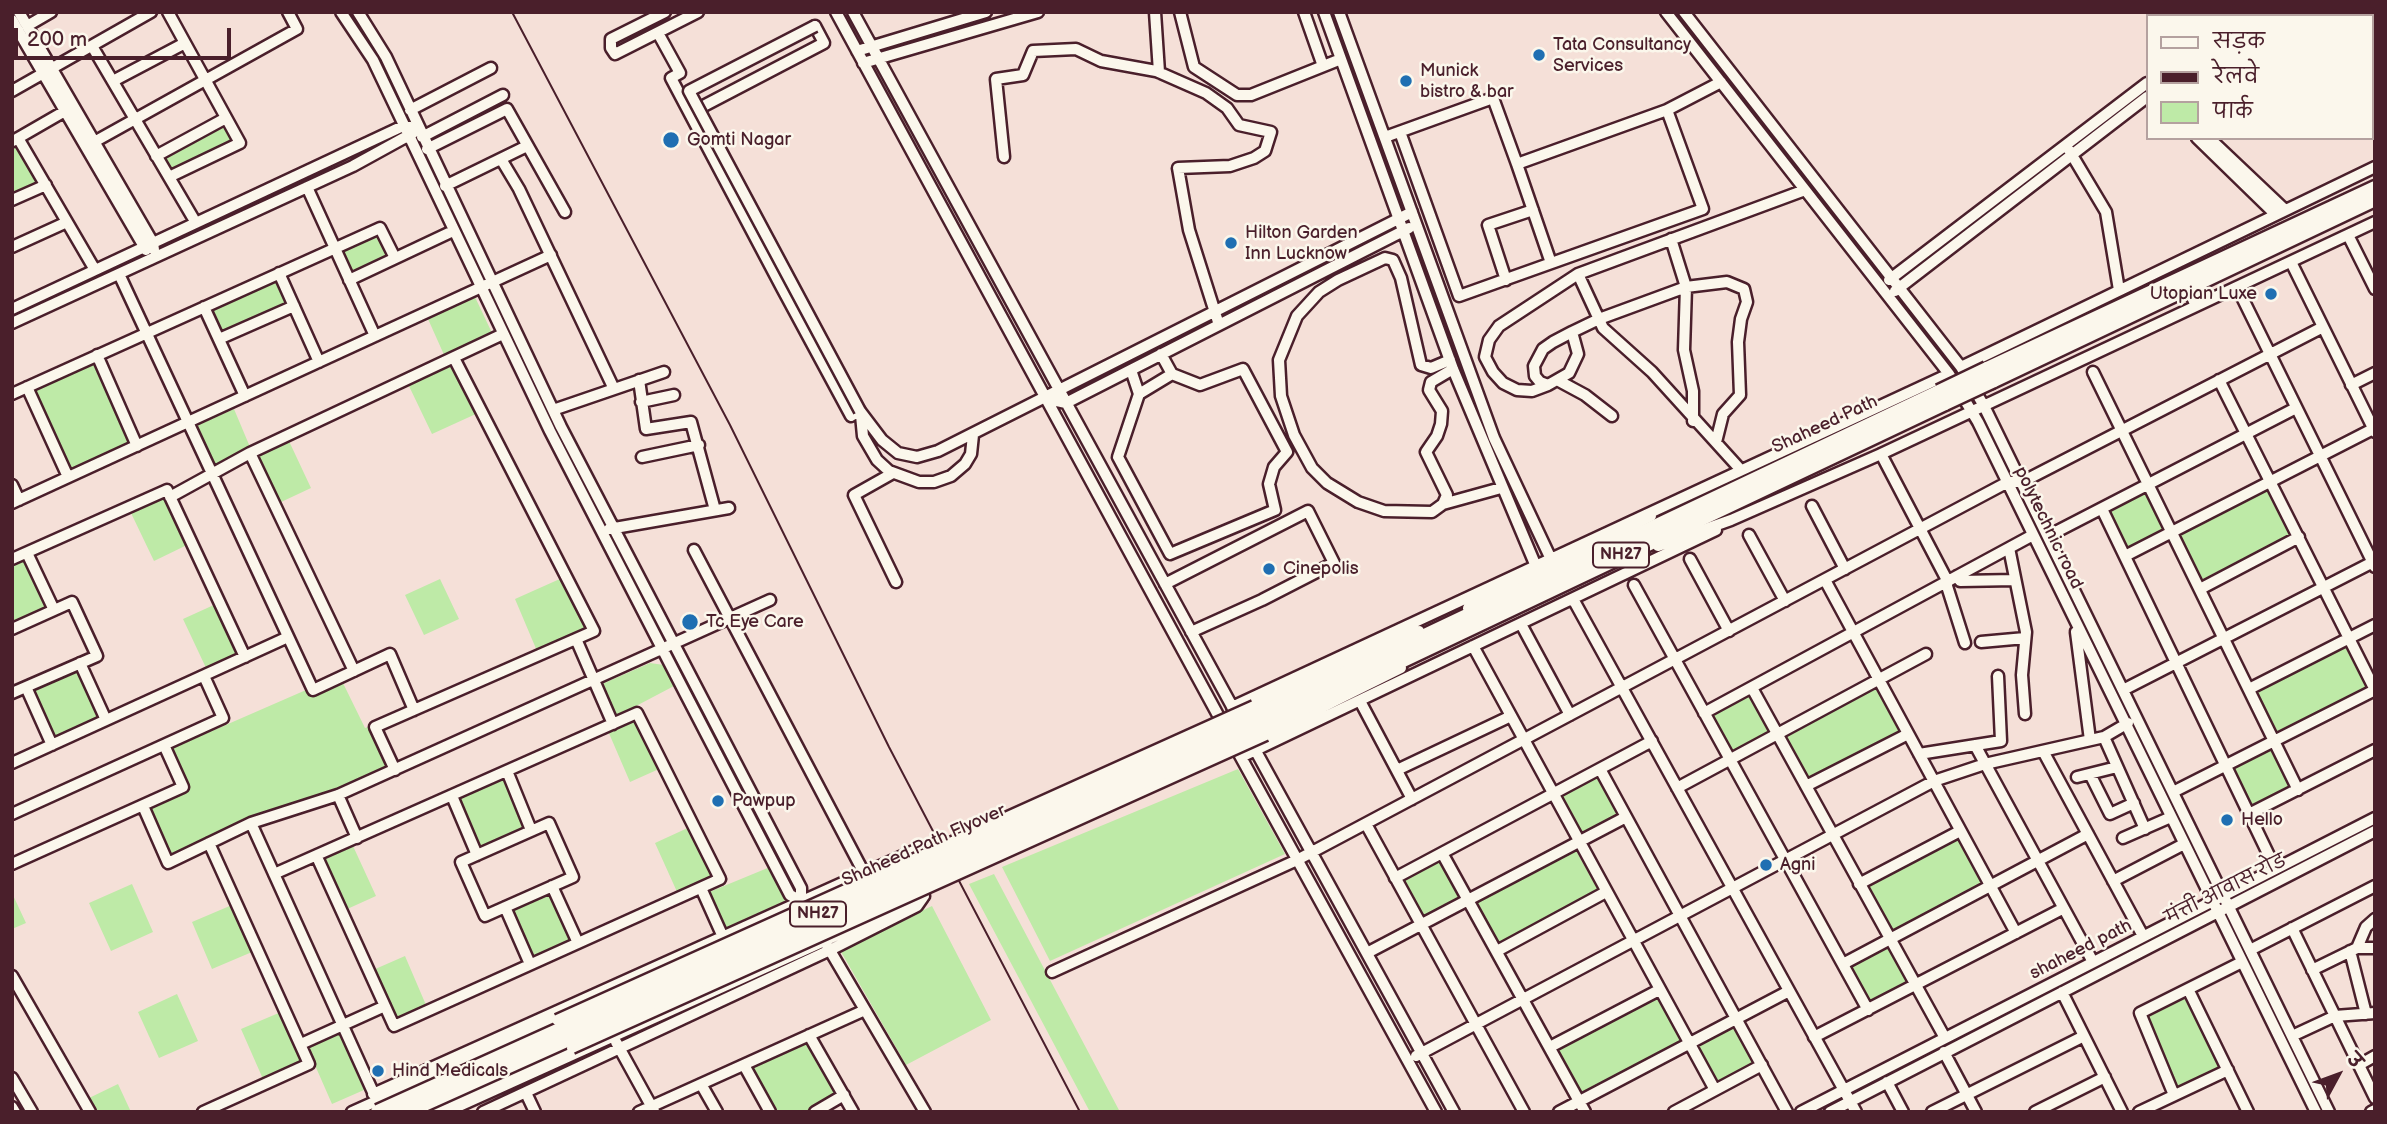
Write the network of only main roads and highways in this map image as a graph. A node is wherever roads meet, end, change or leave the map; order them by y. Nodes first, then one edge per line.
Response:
1 (2375, 188) edge
2 (2375, 199) edge
3 (1990, 375) junction
4 (1942, 397) junction
5 (1296, 704) junction
6 (1261, 721) junction
7 (377, 1105) edge
8 (406, 1112) edge

1 - 3 highway, Shaheed Path / NH27
2 - 3 highway, Shaheed Path / NH27
3 - 4 highway, Shaheed Path / NH27, bridge
4 - 5 highway, Shaheed Path / NH27
4 - 5 highway, Shaheed Path / NH27
5 - 6 highway, Shaheed Path Flyover / NH27
5 - 6 highway
6 - 7 highway, Shaheed Path Flyover / NH27, bridge
6 - 8 highway, Shaheed Path Flyover / NH27, bridge

